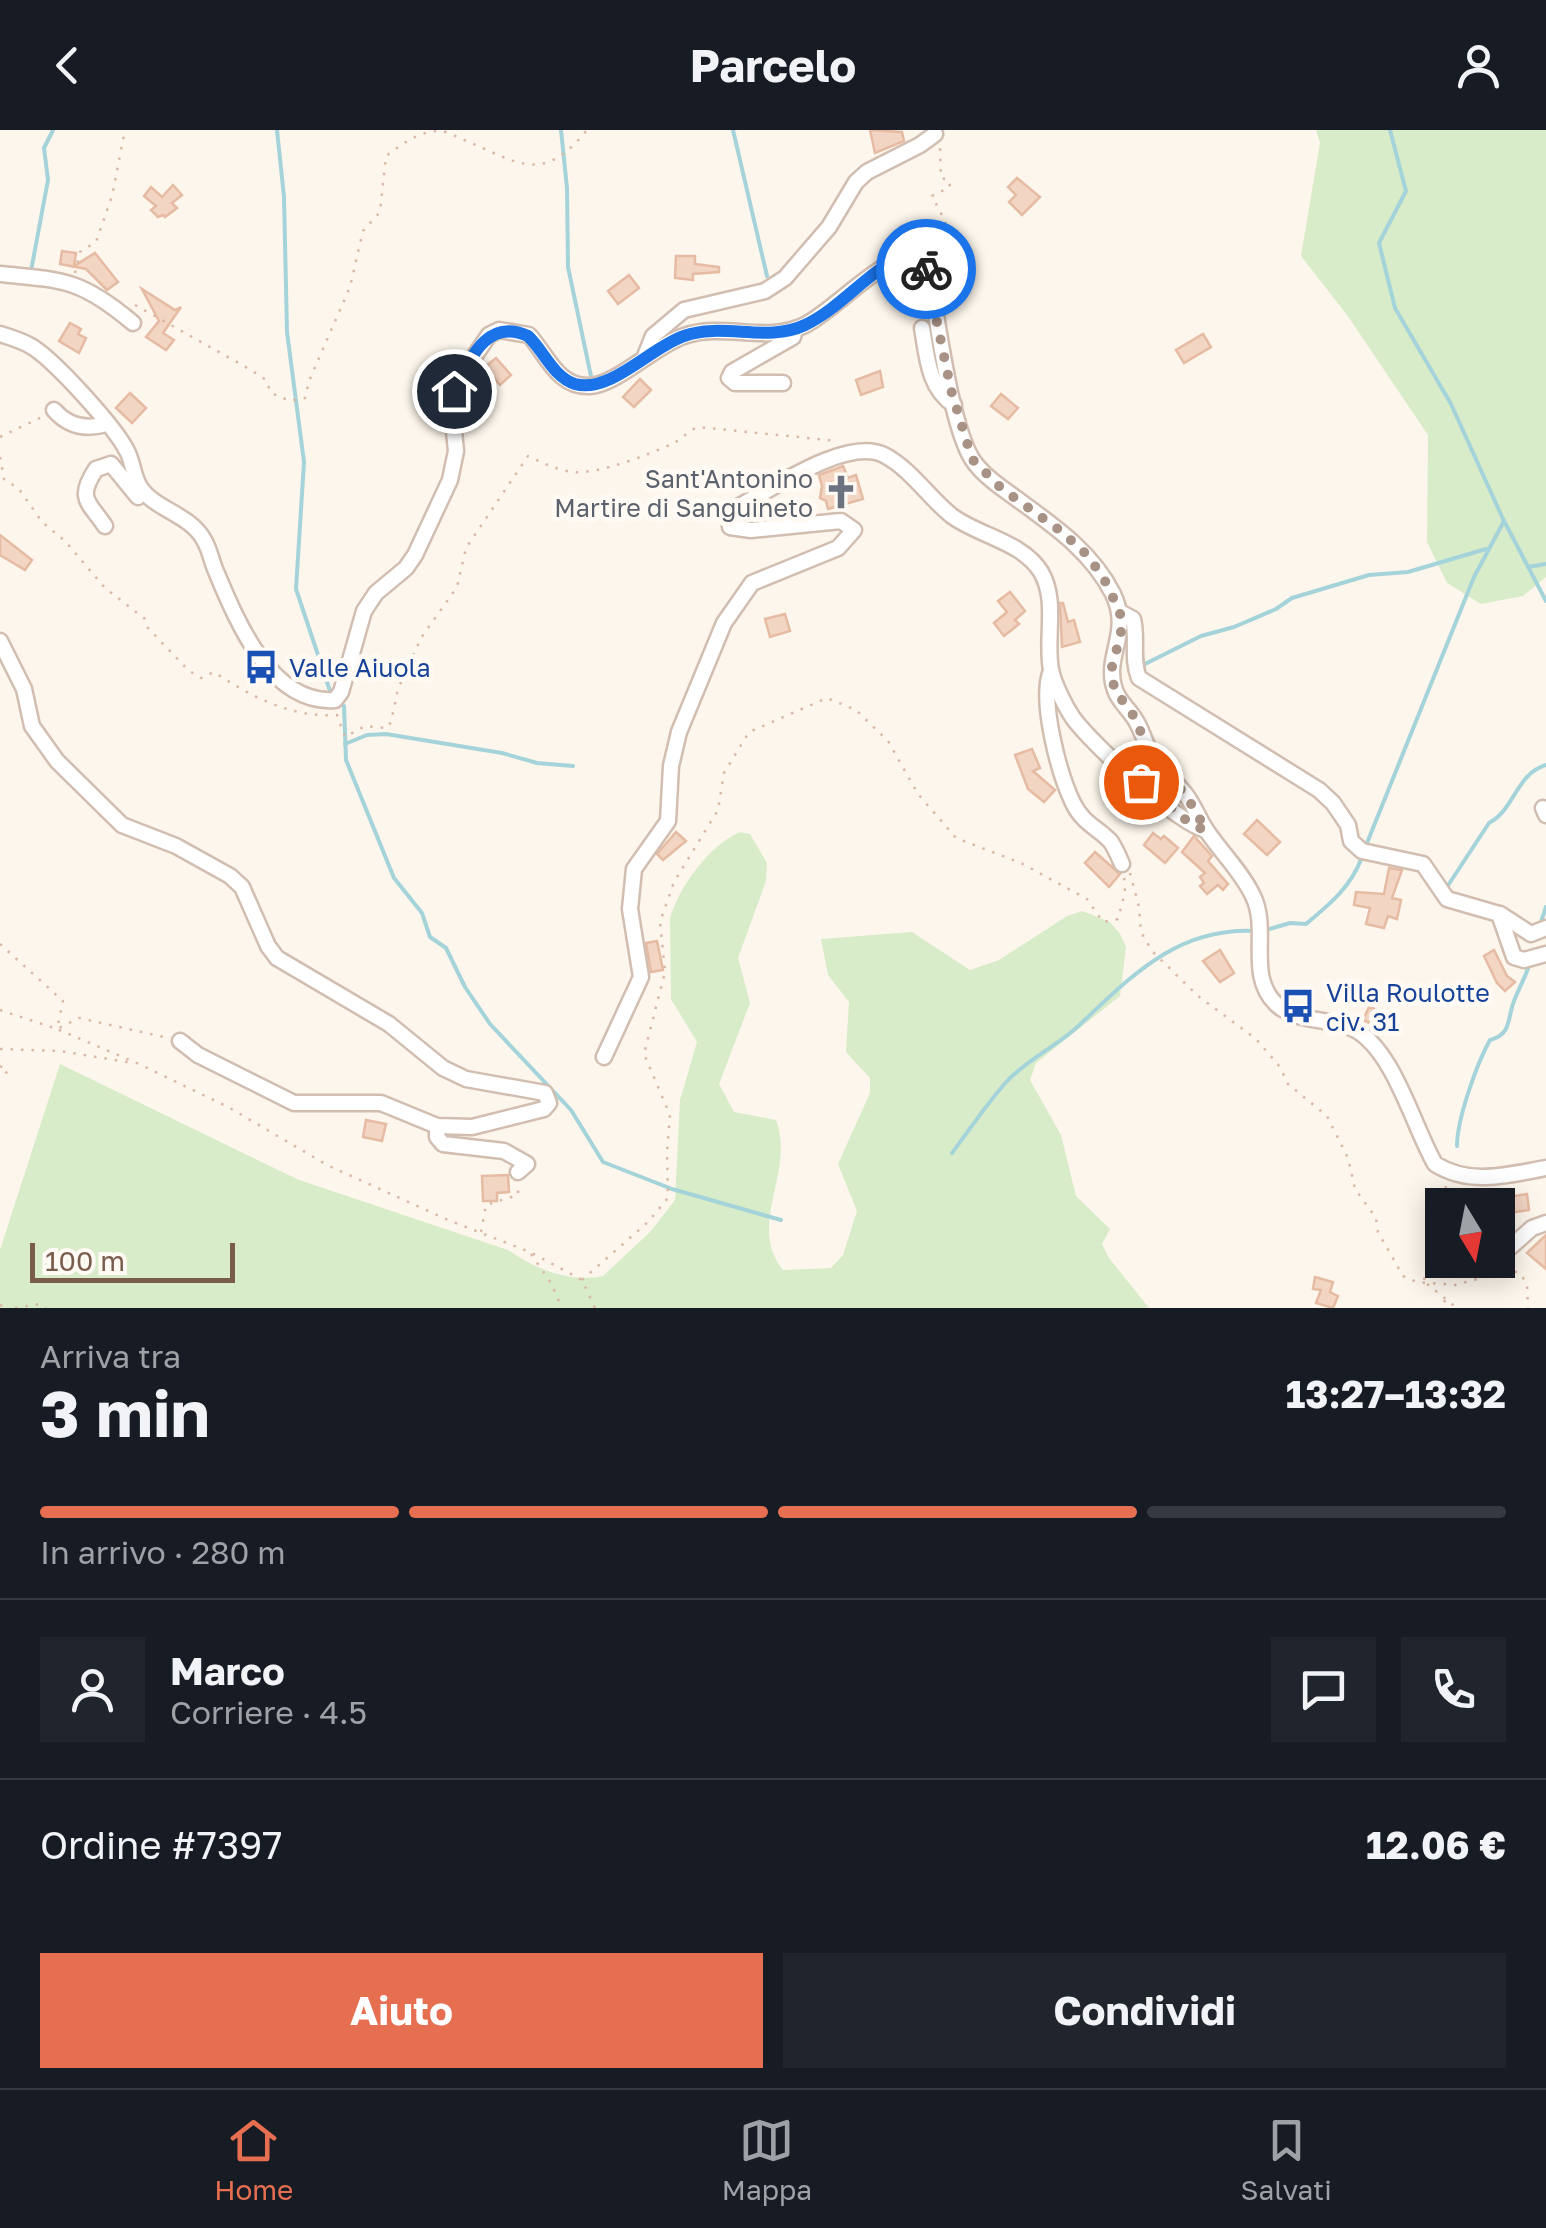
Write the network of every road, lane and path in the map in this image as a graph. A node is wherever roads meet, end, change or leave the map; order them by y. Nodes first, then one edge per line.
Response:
1 (125, 130) edge
2 (587, 130) edge
3 (937, 140) joint
4 (906, 257) junction
5 (0, 274) edge
6 (73, 284) junction
7 (135, 305) dead end
8 (133, 323) dead end
9 (796, 328) junction
10 (922, 328) dead end
11 (0, 334) edge
12 (645, 356) junction
13 (783, 383) dead end
14 (955, 405) junction
15 (54, 411) joint
16 (106, 424) junction
17 (0, 438) edge
18 (0, 458) edge
19 (0, 481) edge
20 (157, 502) junction
21 (105, 526) dead end
22 (1120, 612) junction
23 (0, 641) edge
24 (1051, 671) junction
25 (1206, 830) junction
26 (1125, 864) junction
27 (1499, 914) junction
28 (1546, 928) edge
29 (0, 944) edge
30 (1546, 954) edge
31 (0, 1010) edge
32 (57, 1030) junction
33 (180, 1040) joint
34 (0, 1049) edge
35 (604, 1057) dead end
36 (139, 1064) junction
37 (0, 1066) edge
38 (0, 1078) edge
39 (437, 1126) junction
40 (1546, 1168) edge
41 (518, 1172) joint
42 (1450, 1173) junction
43 (1546, 1223) edge
44 (480, 1234) junction
45 (1515, 1243) edge
46 (530, 1252) junction
47 (582, 1280) junction
48 (1424, 1282) junction
49 (1444, 1299) junction
50 (0, 1306) edge
51 (7, 1308) edge
52 (15, 1308) edge
53 (46, 1308) edge
54 (562, 1308) edge
55 (595, 1308) edge
56 (1448, 1308) edge
57 (1457, 1308) edge
58 (1528, 1308) edge

1 - 6 path
2 - 7 path
3 - 4 path
3 - 12 street
4 - 9 street
4 - 14 street
5 - 6 street
6 - 8 street
9 - 12 street
9 - 13 street
10 - 14 street
11 - 16 street
12 - 20 street
14 - 22 street
15 - 16 street
15 - 17 path
16 - 20 street
18 - 19 path
20 - 21 street
22 - 25 street
22 - 27 street
23 - 39 street
24 - 25 street
24 - 26 street
24 - 35 street
25 - 42 street
26 - 47 path
26 - 48 path
27 - 28 street
27 - 30 street
29 - 32 path
31 - 32 path
32 - 33 path
32 - 36 path
33 - 39 street
34 - 36 path
36 - 44 path
37 - 38 path
39 - 41 street
40 - 42 street
41 - 44 path
42 - 48 path
43 - 45 street
44 - 46 path
46 - 47 path
46 - 54 path
47 - 55 path
48 - 49 path
48 - 58 path
49 - 56 path
49 - 57 path
50 - 51 path
52 - 53 path

